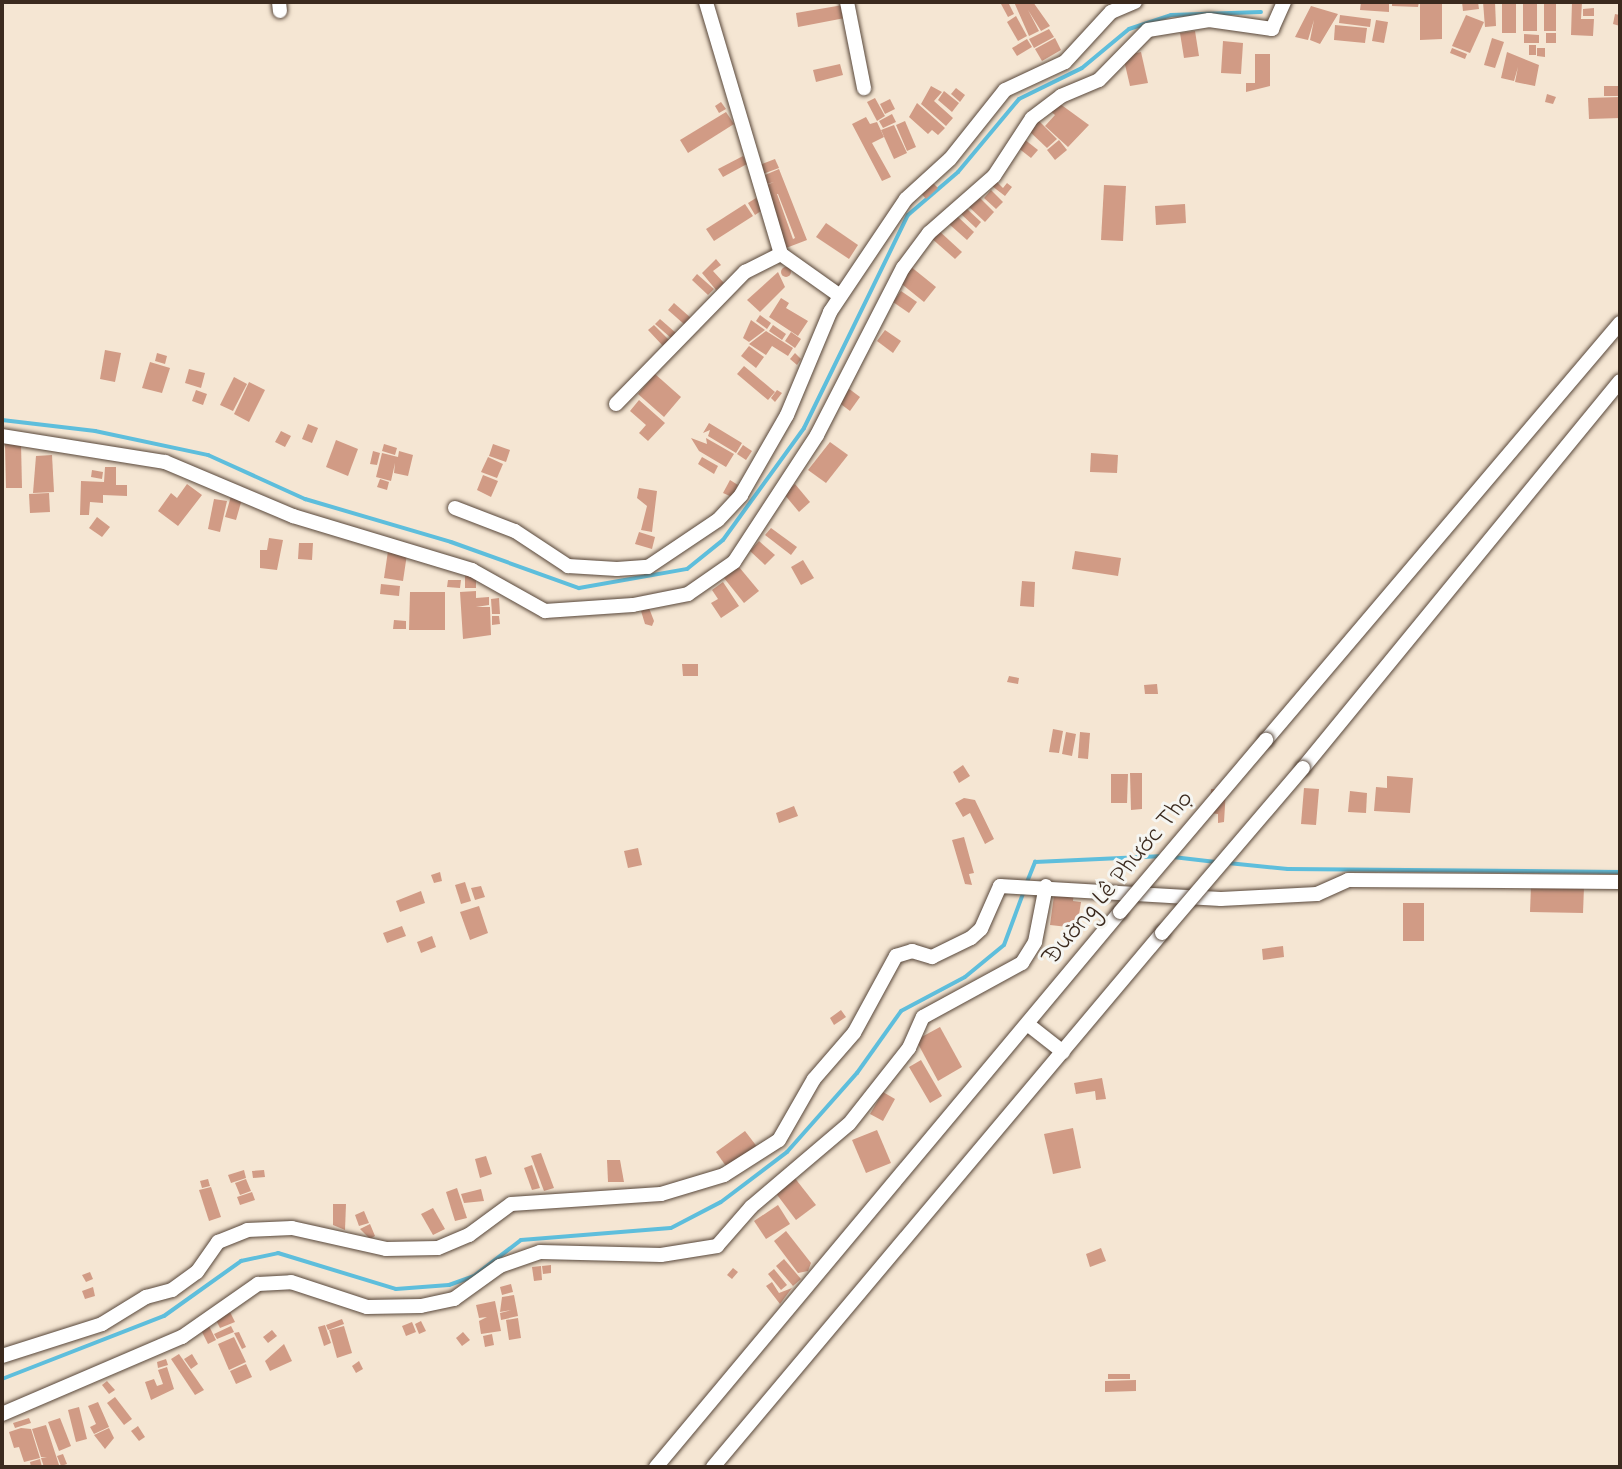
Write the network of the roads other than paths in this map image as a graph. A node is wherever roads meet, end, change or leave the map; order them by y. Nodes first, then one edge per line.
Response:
1 (706, 2) edge
2 (847, 2) edge
3 (1135, 2) edge
4 (1284, 2) edge
5 (864, 88) dead end
6 (781, 254) junction
7 (840, 296) junction
8 (1620, 323) edge
9 (1615, 341) edge
10 (1620, 381) edge
11 (616, 404) dead end
12 (2, 436) edge
13 (455, 508) dead end
14 (1620, 882) edge
15 (1042, 886) junction
16 (1030, 1026) junction
17 (1063, 1052) junction
18 (2, 1356) edge
19 (2, 1414) edge
20 (656, 1467) edge
21 (713, 1467) edge

1 - 6 street
2 - 5 street
3 - 7 street
4 - 12 street
6 - 7 street
6 - 11 street
7 - 13 street
8 - 9 street, Đường Lê Phước Thọ
9 - 16 street, Đường Lê Phước Thọ, bridge
10 - 17 street, bridge
14 - 15 street
15 - 18 street
15 - 19 street
16 - 17 street
16 - 20 street, Đường Lê Phước Thọ
17 - 21 street

